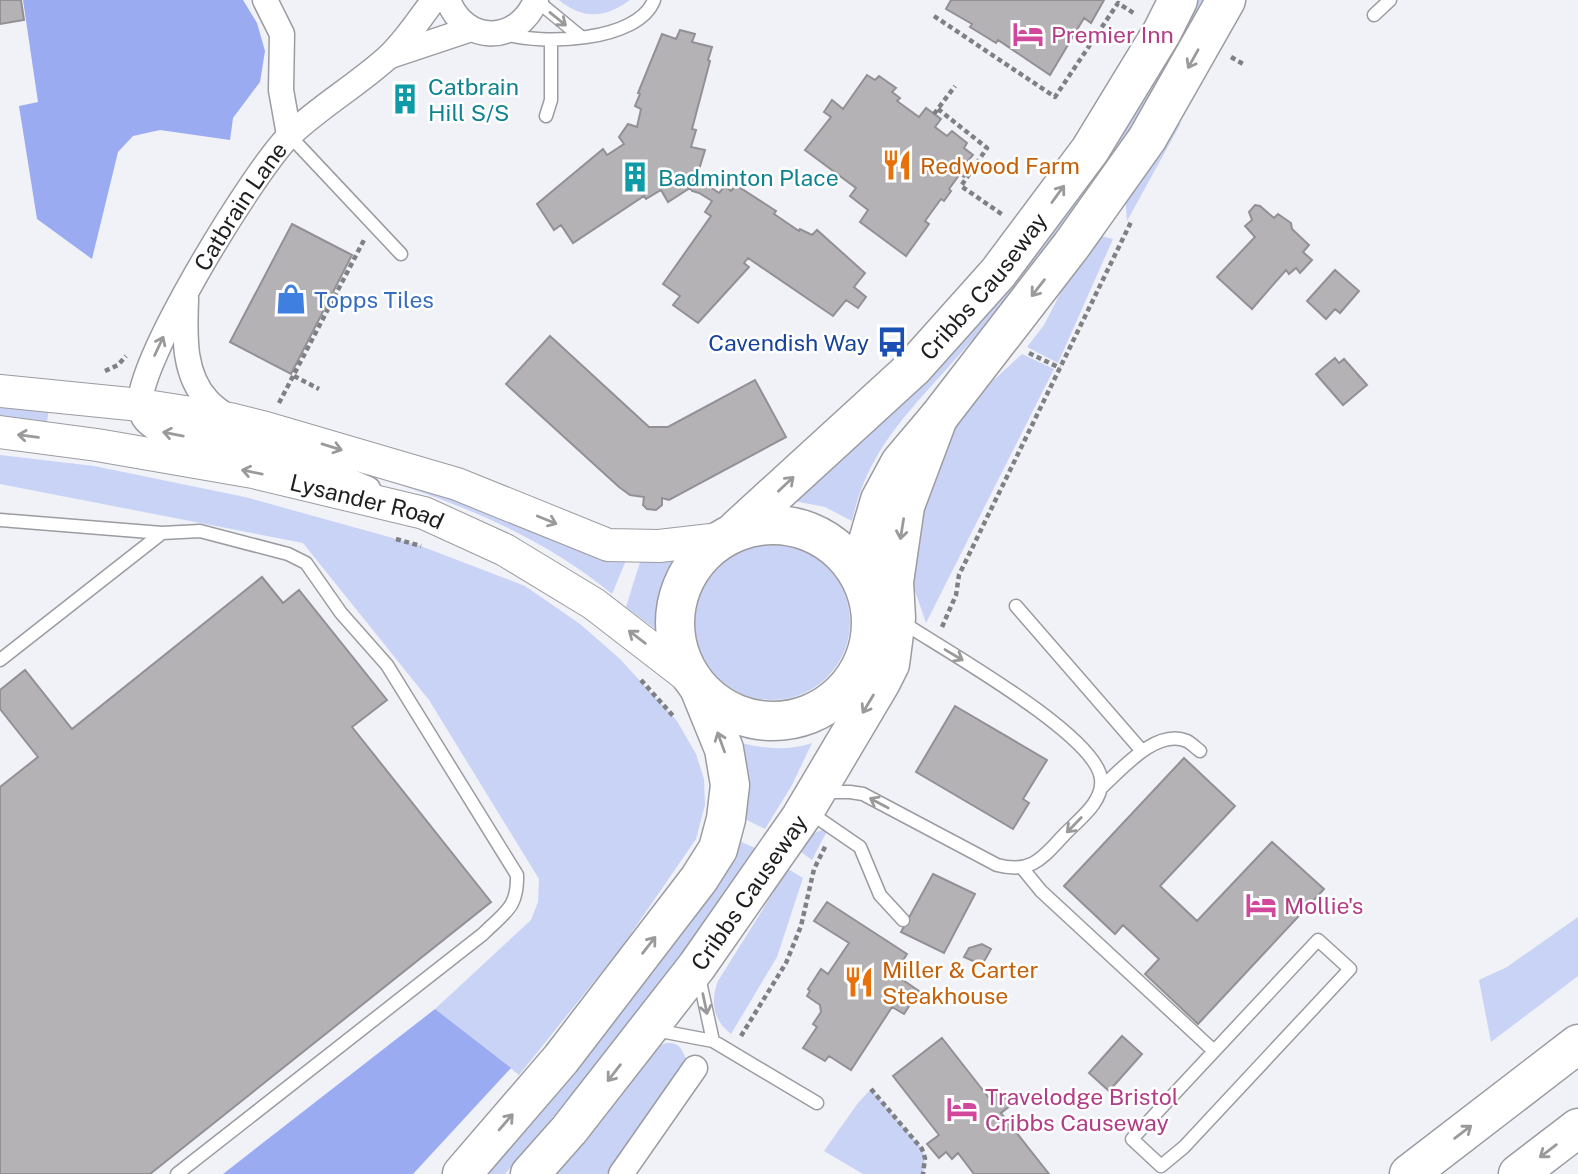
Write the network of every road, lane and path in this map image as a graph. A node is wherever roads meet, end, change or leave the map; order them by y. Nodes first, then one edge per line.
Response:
1 (265, 0) edge
2 (434, 0) edge
3 (448, 0) edge
4 (536, 0) edge
5 (654, 0) edge
6 (1226, 0) edge
7 (1391, 0) edge
8 (1374, 15) dead end
9 (934, 16) dead end
10 (1170, 16) edge
11 (471, 29) junction
12 (502, 33) junction
13 (580, 37) junction
14 (551, 41) junction
15 (389, 57) junction
16 (955, 86) dead end
17 (546, 116) dead end
18 (289, 135) junction
19 (996, 208) dead end
20 (1134, 216) dead end
21 (372, 224) junction
22 (401, 254) dead end
23 (187, 291) junction
24 (294, 376) junction
25 (319, 389) dead end
26 (0, 391) edge
27 (280, 402) dead end
28 (140, 405) junction
29 (938, 418) junction
30 (230, 419) junction
31 (0, 432) edge
32 (424, 513) junction
33 (0, 520) edge
34 (162, 533) junction
35 (728, 535) junction
36 (392, 538) dead end
37 (430, 550) dead end
38 (863, 580) junction
39 (1016, 606) dead end
40 (896, 618) junction
41 (932, 642) junction
42 (0, 660) edge
43 (638, 677) dead end
44 (695, 684) junction
45 (677, 721) dead end
46 (1142, 751) junction
47 (1200, 751) dead end
48 (1101, 788) junction
49 (819, 811) junction
50 (814, 869) dead end
51 (1023, 869) junction
52 (903, 920) dead end
53 (697, 966) junction
54 (648, 1029) junction
55 (713, 1041) junction
56 (1578, 1044) edge
57 (1214, 1051) junction
58 (695, 1068) dead end
59 (871, 1089) dead end
60 (817, 1103) dead end
61 (1578, 1128) edge
62 (177, 1174) edge
63 (462, 1174) edge
64 (530, 1174) edge
65 (621, 1174) edge
66 (923, 1174) edge
67 (1409, 1174) edge
68 (1518, 1174) edge

1 - 18 street, Catbrain Lane
2 - 15 street
3 - 11 street
4 - 12 street
4 -> 13 lane
5 - 13 lane
6 -> 29 main road, Cribbs Causeway
7 - 8 lane
9 - 10 path
35 -> 10 main road, Cribbs Causeway
11 - 12 street
11 - 15 street
12 - 14 lane
13 - 14 lane
14 - 17 lane
15 - 18 street
16 - 19 path
18 - 21 lane
18 - 23 street, Catbrain Lane
20 - 41 path
21 - 22 lane
21 - 24 path
28 -> 23 street, Catbrain Lane
23 - 30 street, Catbrain Lane
24 - 25 path
24 - 27 path
26 - 28 street, Lysander Road
28 - 30 street, Lysander Road
32 -> 28 street
29 - 38 main road, Cribbs Causeway
29 -> 40 main road, Cribbs Causeway
30 -> 35 street, Lysander Road
32 -> 31 street, Lysander Road
44 -> 32 street, Lysander Road
33 - 34 lane
34 - 42 lane
34 - 62 lane
35 - 38 main road
35 - 44 main road
36 - 37 path
38 - 40 main road
38 - 44 main road
39 - 46 lane
40 - 41 lane
40 -> 49 main road, Cribbs Causeway
41 -> 48 lane
43 - 45 path
63 -> 44 main road, Cribbs Causeway
46 - 47 lane
46 - 48 lane
48 -> 51 lane
49 - 50 path
51 -> 49 lane
49 - 52 lane
49 - 53 main road, Cribbs Causeway
51 - 57 lane
53 - 54 main road, Cribbs Causeway
53 -> 55 lane
54 - 55 lane
54 -> 64 main road, Cribbs Causeway
55 - 60 lane
67 -> 56 main road
57 - 57 lane
58 - 65 street
59 - 66 path
61 -> 68 main road

